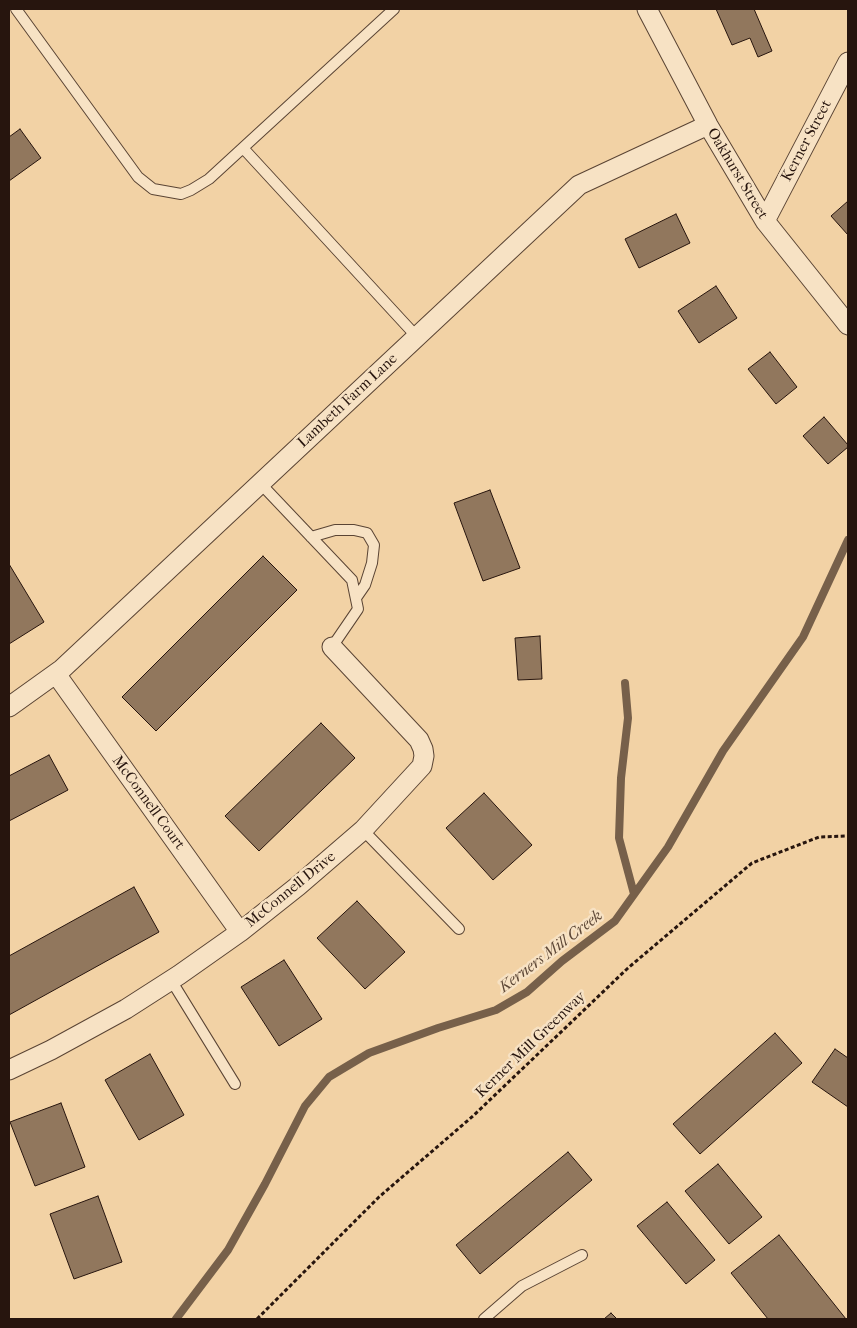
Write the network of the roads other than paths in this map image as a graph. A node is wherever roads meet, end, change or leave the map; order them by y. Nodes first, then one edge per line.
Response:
1 (16, 9) edge
2 (394, 9) edge
3 (647, 9) edge
4 (848, 62) edge
5 (708, 125) junction
6 (243, 148) junction
7 (765, 221) junction
8 (848, 325) edge
9 (417, 337) junction
10 (260, 484) junction
11 (311, 537) junction
12 (356, 598) junction
13 (332, 647) joint
14 (56, 674) junction
15 (9, 707) edge
16 (363, 830) junction
17 (459, 929) dead end
18 (240, 932) junction
19 (171, 980) junction
20 (9, 1070) edge
21 (235, 1084) dead end
22 (582, 1255) dead end
23 (484, 1319) edge

1 - 6 lane
2 - 6 lane
3 - 5 street, Oakhurst Street
4 - 7 street, Kerner Street
5 - 7 street, Oakhurst Street
5 - 9 street, Lambeth Farm Lane
6 - 9 lane
7 - 8 street, Oakhurst Street
9 - 10 street, Lambeth Farm Lane
10 - 11 lane
10 - 14 street, Lambeth Farm Lane
11 - 12 lane
11 - 12 lane
12 - 13 lane
13 - 16 street, McConnell Drive
14 - 15 street, Lambeth Farm Lane
14 - 18 street, McConnell Court
16 - 17 lane
16 - 18 street, McConnell Drive
18 - 19 street, McConnell Drive
19 - 20 street, McConnell Drive
19 - 21 lane
22 - 23 lane

